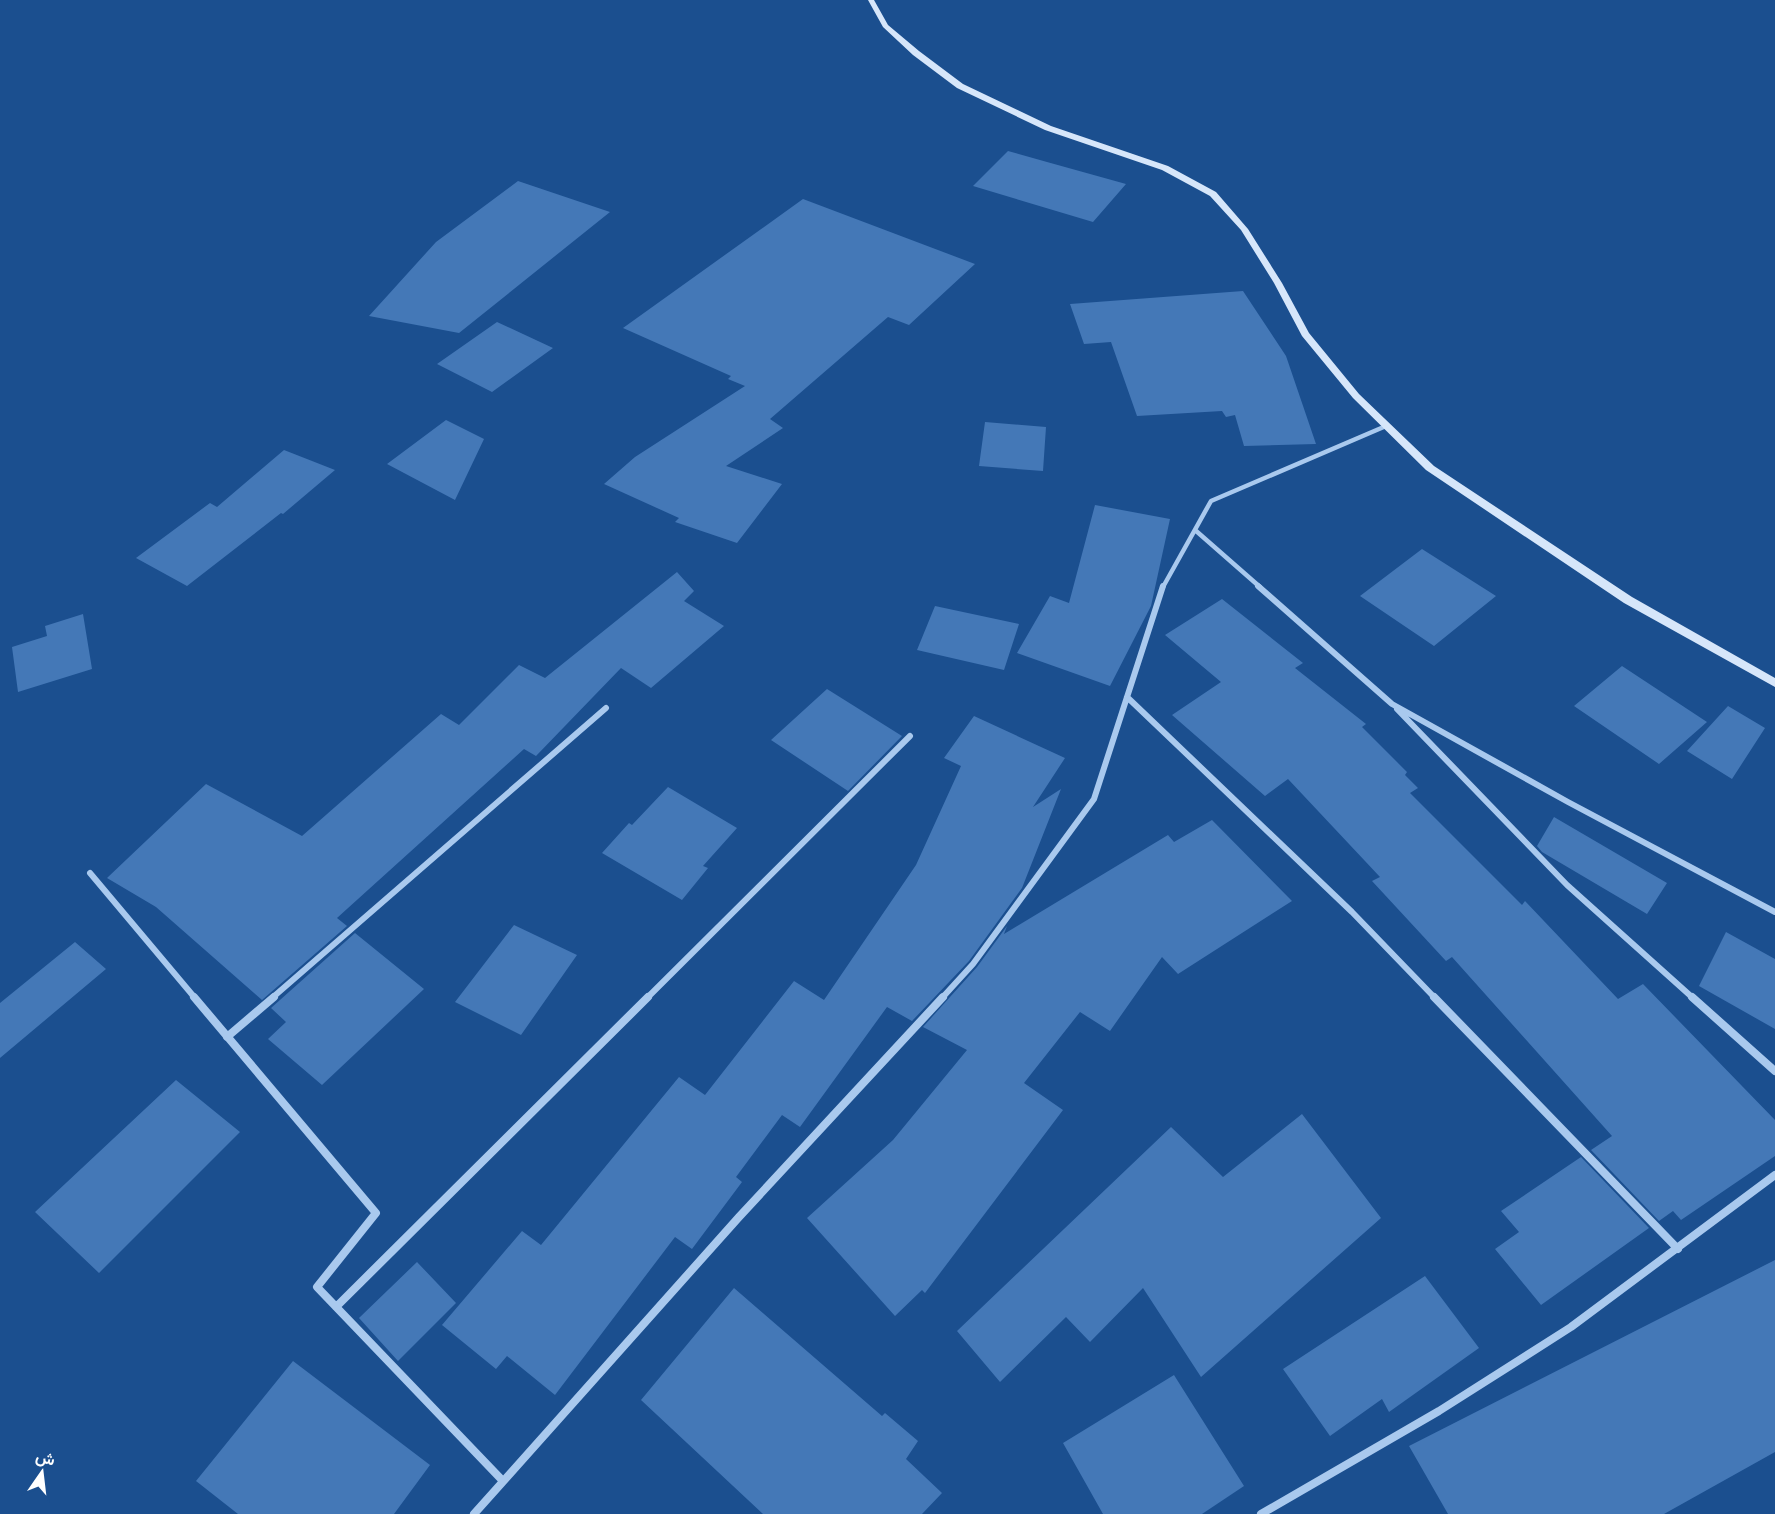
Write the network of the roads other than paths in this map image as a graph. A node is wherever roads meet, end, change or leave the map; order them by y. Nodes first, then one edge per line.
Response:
1 (870, 0) edge
2 (1386, 426) junction
3 (1195, 530) junction
4 (1775, 683) edge
5 (1127, 697) junction
6 (1392, 704) junction
7 (606, 708) dead end
8 (910, 736) dead end
9 (90, 873) dead end
10 (1775, 912) edge
11 (227, 1037) junction
12 (1775, 1071) edge
13 (1775, 1175) edge
14 (1678, 1249) junction
15 (336, 1307) junction
16 (502, 1480) junction
17 (474, 1514) edge
18 (1261, 1514) edge

1 - 2 street
2 - 3 street
2 - 4 street
3 - 5 street
3 - 6 street
5 - 14 street
5 - 16 street
6 - 10 street
6 - 12 street
7 - 11 street
8 - 15 street
9 - 11 street
11 - 15 street
13 - 14 street
14 - 18 street
15 - 16 street
16 - 17 street

